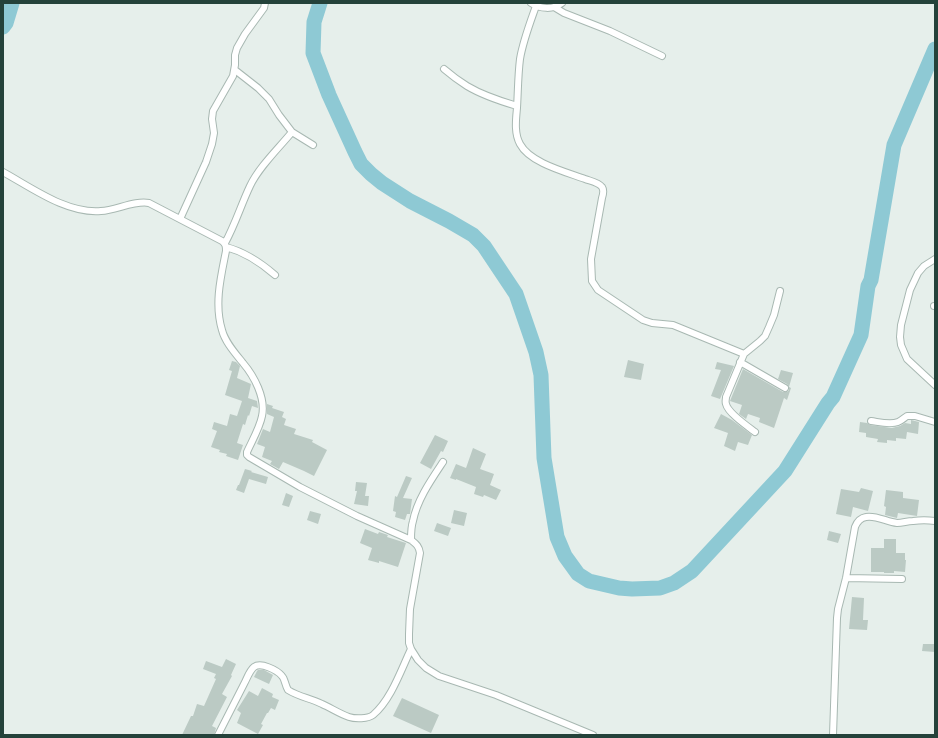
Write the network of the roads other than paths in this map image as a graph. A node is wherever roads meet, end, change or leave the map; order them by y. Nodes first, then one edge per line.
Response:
1 (265, 3) edge
2 (562, 3) edge
3 (533, 5) edge
4 (554, 7) junction
5 (662, 56) dead end
6 (235, 70) junction
7 (444, 70) dead end
8 (517, 106) junction
9 (292, 132) junction
10 (313, 145) dead end
11 (3, 172) edge
12 (180, 219) junction
13 (226, 245) junction
14 (935, 259) edge
15 (275, 275) dead end
16 (780, 291) dead end
17 (744, 354) junction
18 (740, 362) junction
19 (935, 385) edge
20 (785, 388) dead end
21 (871, 421) dead end
22 (935, 422) edge
23 (755, 432) dead end
24 (443, 462) dead end
25 (935, 521) edge
26 (411, 540) junction
27 (846, 578) junction
28 (902, 579) dead end
29 (410, 648) junction
30 (218, 735) edge
31 (593, 735) edge
32 (833, 735) edge

1 - 6 street
2 - 4 street
3 - 4 street
3 - 8 street
4 - 5 street
6 - 9 street
6 - 12 street
7 - 8 street
8 - 17 street
9 - 10 street
9 - 13 street
11 - 12 street
12 - 13 street
13 - 15 street
13 - 26 street
14 - 19 street
16 - 17 street
17 - 18 street
18 - 20 street
18 - 23 street
21 - 22 street
24 - 26 street
25 - 27 street
26 - 29 street
27 - 28 street
27 - 32 street
29 - 30 street
29 - 31 street

